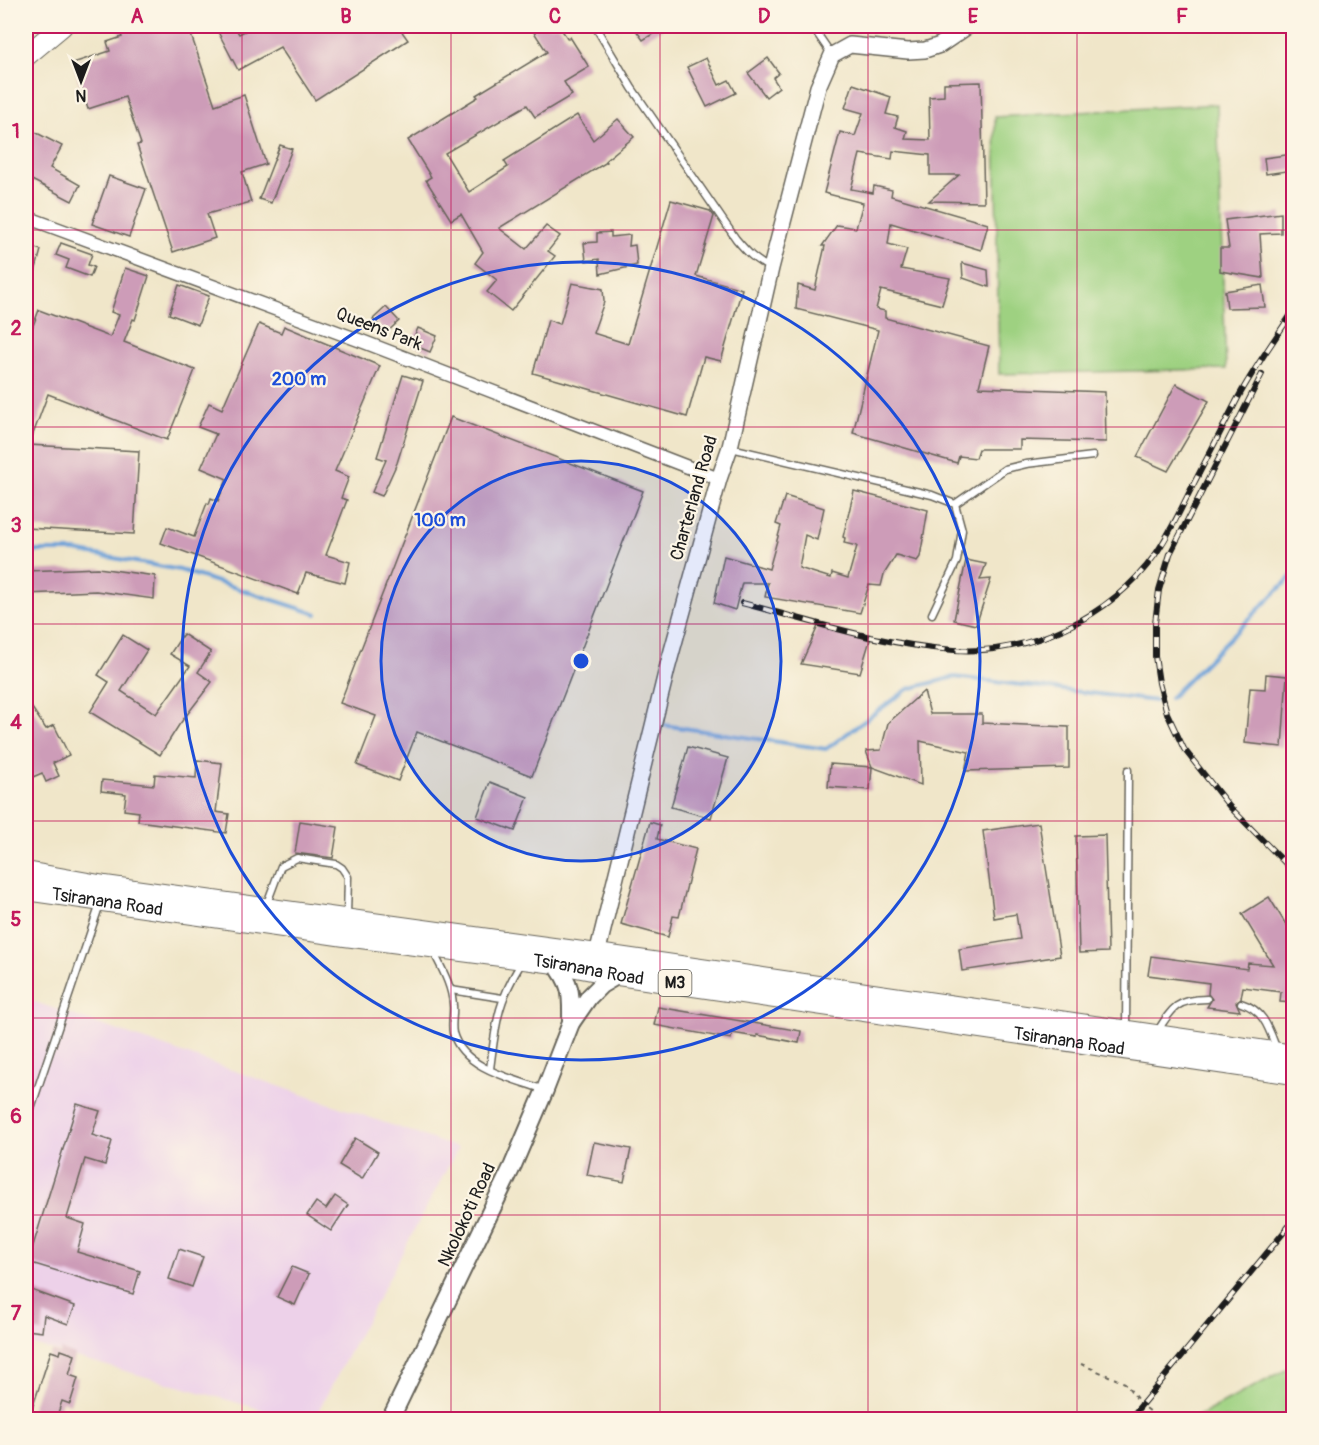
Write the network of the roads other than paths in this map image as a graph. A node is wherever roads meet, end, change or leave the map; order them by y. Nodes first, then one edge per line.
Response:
1 (62, 26) edge
2 (595, 26) edge
3 (812, 26) edge
4 (968, 26) edge
5 (832, 55) junction
6 (26, 56) edge
7 (26, 217) edge
8 (771, 268) junction
9 (730, 447) junction
10 (1093, 456) dead end
11 (719, 479) junction
12 (955, 504) junction
13 (932, 614) dead end
14 (1128, 770) dead end
15 (26, 872) edge
16 (26, 890) edge
17 (102, 901) junction
18 (266, 908) junction
19 (347, 920) junction
20 (431, 947) junction
21 (597, 954) junction
22 (524, 959) junction
23 (555, 963) junction
24 (618, 975) junction
25 (451, 990) junction
26 (502, 998) junction
27 (1207, 999) dead end
28 (1240, 1003) dead end
29 (571, 1023) junction
30 (1126, 1031) junction
31 (1155, 1036) junction
32 (1286, 1054) edge
33 (490, 1069) junction
34 (1293, 1074) edge
35 (545, 1090) junction
36 (26, 1123) edge
37 (390, 1419) edge

1 - 6 highway
2 - 8 lane
3 - 5 lane
4 - 5 street
5 - 8 street, Charterland Road
7 - 11 street, Queens Park
8 - 9 street, Charterland Road
9 - 11 street, Charterland Road
9 - 12 lane
10 - 12 lane
11 - 21 street, Charterland Road
12 - 13 lane
14 - 30 lane
15 - 18 highway, Tsiranana Road / M3
16 - 17 highway, Tsiranana Road / M3
17 - 20 highway, Tsiranana Road / M3
17 - 36 lane
18 - 19 highway, Tsiranana Road / M3
18 - 19 lane
19 - 21 highway, Tsiranana Road / M3
20 - 22 highway, Tsiranana Road / M3
20 - 25 lane
21 - 30 highway, Tsiranana Road / M3
22 - 23 highway, Tsiranana Road / M3
22 - 26 lane
23 - 24 highway, Tsiranana Road / M3
23 - 29 main road, Nkolokoti Road
24 - 29 main road, Nkolokoti Road
24 - 34 highway, Tsiranana Road / M3
25 - 26 lane
25 - 33 lane
26 - 33 lane
27 - 31 lane
28 - 32 lane
29 - 35 main road, Nkolokoti Road
30 - 31 highway, Tsiranana Road / M3
31 - 32 highway, Tsiranana Road / M3
33 - 35 lane
35 - 37 main road, Nkolokoti Road

